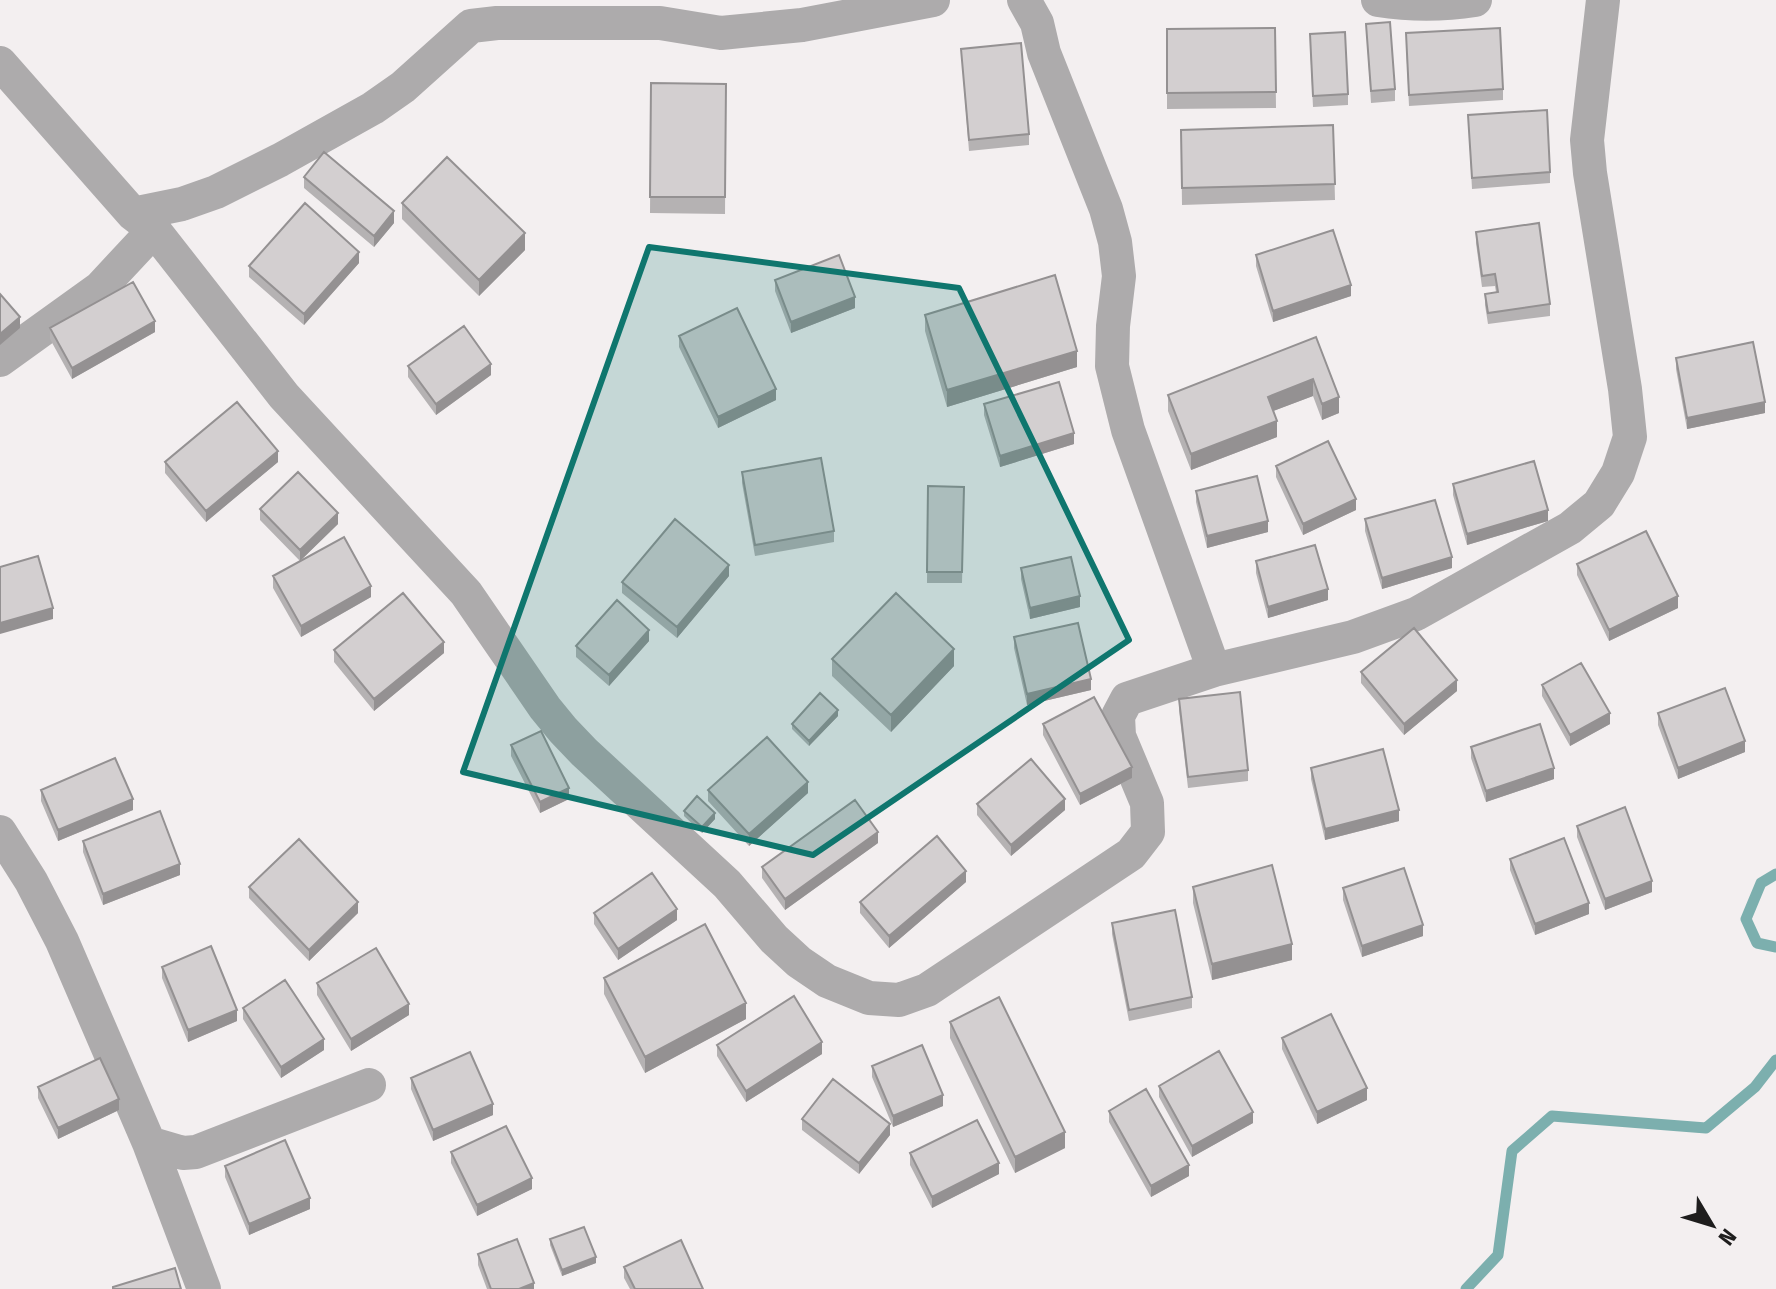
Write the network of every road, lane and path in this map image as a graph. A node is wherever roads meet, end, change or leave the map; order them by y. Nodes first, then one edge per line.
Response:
1 (933, 0) edge
2 (1024, 0) edge
3 (1378, 0) edge
4 (1475, 0) edge
5 (1603, 0) edge
6 (660, 12) edge
7 (0, 63) edge
8 (144, 222) junction
9 (0, 360) edge
10 (1214, 670) junction
11 (0, 832) edge
12 (369, 1085) dead end
13 (149, 1143) junction
14 (204, 1289) edge

1 - 6 street
2 - 10 street
3 - 4 street
5 - 10 street
6 - 8 street
7 - 8 street
8 - 9 street
8 - 10 street
11 - 13 street
12 - 13 street
13 - 14 street

